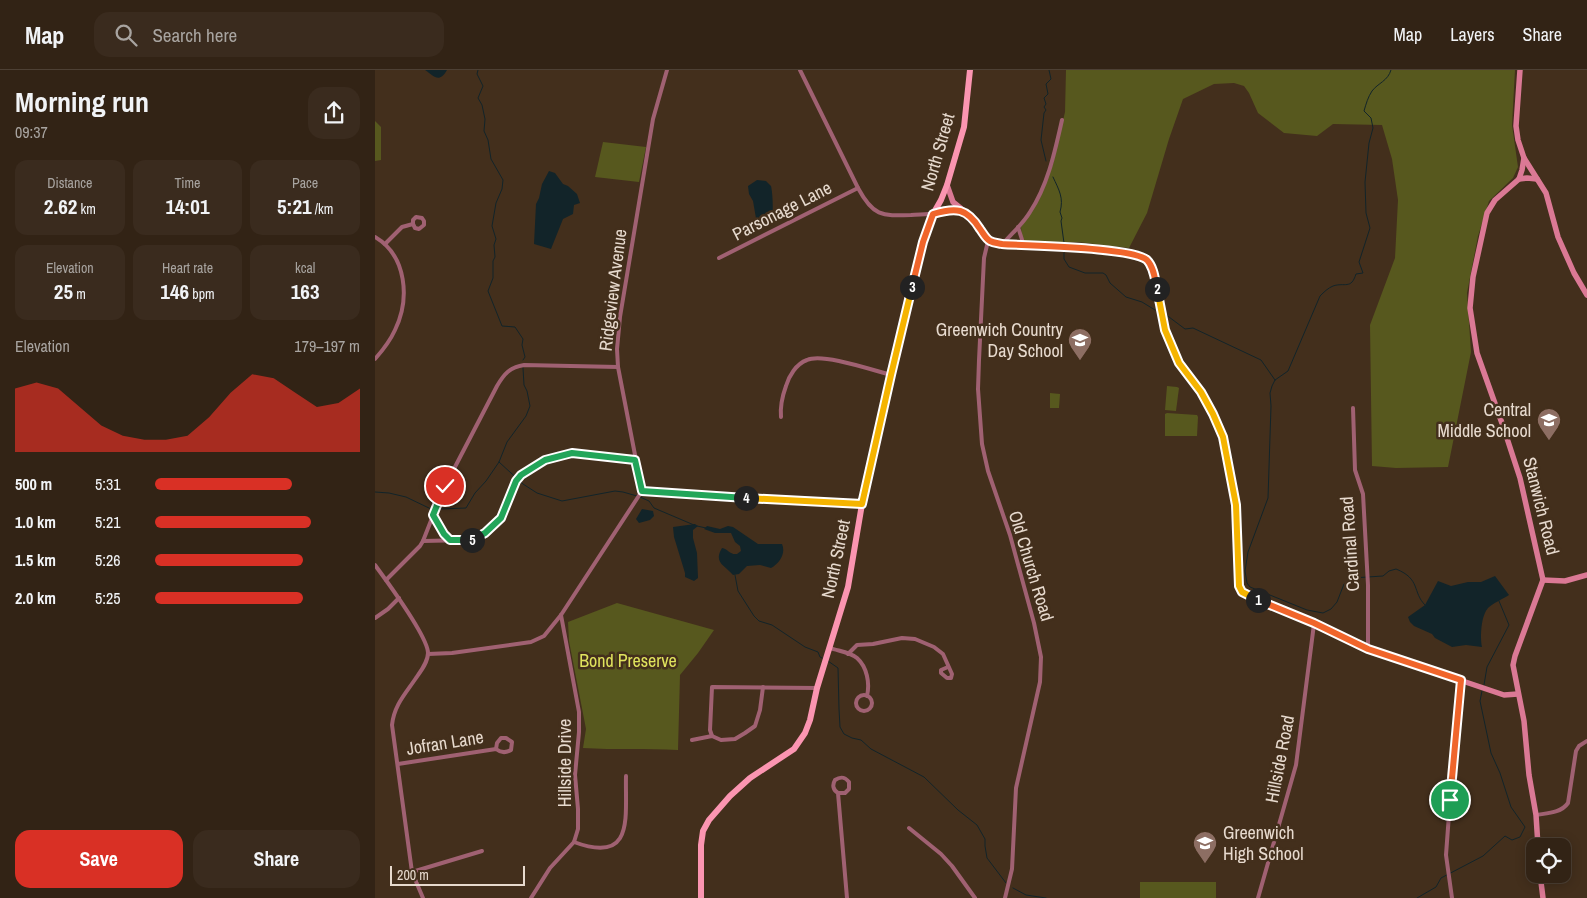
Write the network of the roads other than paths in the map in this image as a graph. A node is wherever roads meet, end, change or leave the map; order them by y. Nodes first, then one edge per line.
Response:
1 (667, 70) edge
2 (801, 70) edge
3 (970, 70) edge
4 (1519, 70) edge
5 (1062, 120) dead end
6 (1524, 158) junction
7 (1519, 179) junction
8 (1537, 179) junction
9 (947, 185) junction
10 (857, 188) junction
11 (961, 210) junction
12 (933, 214) junction
13 (413, 224) dead end
14 (1018, 228) junction
15 (375, 238) edge
16 (988, 241) junction
17 (385, 244) junction
18 (1002, 244) junction
19 (1024, 246) junction
20 (719, 258) dead end
21 (1587, 295) edge
22 (375, 359) edge
23 (618, 366) junction
24 (891, 375) junction
25 (1353, 408) dead end
26 (781, 417) dead end
27 (635, 460) junction
28 (640, 494) junction
29 (862, 504) junction
30 (433, 515) junction
31 (450, 540) junction
32 (423, 541) junction
33 (375, 565) edge
34 (1587, 575) edge
35 (386, 580) junction
36 (1543, 580) junction
37 (399, 598) junction
38 (561, 615) junction
39 (375, 618) edge
40 (1314, 623) junction
41 (829, 648) junction
42 (1368, 649) junction
43 (428, 654) junction
44 (848, 654) junction
45 (949, 668) dead end
46 (1461, 680) junction
47 (763, 687) junction
48 (817, 688) junction
49 (1519, 694) junction
50 (867, 696) junction
51 (712, 736) junction
52 (692, 740) dead end
53 (1587, 741) edge
54 (497, 749) junction
55 (398, 764) junction
56 (626, 776) dead end
57 (838, 793) junction
58 (1536, 815) junction
59 (909, 828) dead end
60 (1537, 838) edge
61 (574, 842) junction
62 (482, 851) dead end
63 (412, 872) junction
64 (1541, 883) edge
65 (423, 898) edge
66 (531, 898) edge
67 (701, 898) edge
68 (847, 898) edge
69 (975, 898) edge
70 (1005, 898) edge
71 (1258, 898) edge
72 (1452, 898) edge
73 (1543, 898) edge

1 - 23 street, Ridgeview Avenue
2 - 10 street
3 - 9 main road, North Street
4 - 6 street
5 - 14 street
6 - 7 street
6 - 8 street
7 - 8 street
7 - 36 street, Stanwich Road
8 - 21 street
9 - 11 street
9 - 12 main road, North Street
10 - 12 street
10 - 20 street, Parsonage Lane
11 - 12 street
11 - 16 street
12 - 24 main road, North Street
13 - 17 street
14 - 18 street
14 - 19 street
15 - 17 street
16 - 18 street
16 - 70 street, Old Church Road
17 - 22 street
18 - 19 street
19 - 40 street
23 - 27 street, Ridgeview Avenue
23 - 30 street
24 - 26 street
24 - 29 main road, North Street
25 - 42 street, Cardinal Road
27 - 28 street, Ridgeview Avenue
27 - 31 street
28 - 29 street
28 - 38 street
29 - 41 main road, North Street
30 - 31 street
30 - 32 street
31 - 32 street
32 - 35 street
33 - 35 street
34 - 36 street
35 - 37 street
36 - 49 street, Stanwich Road
37 - 39 street
37 - 43 street
38 - 43 street
38 - 61 street, Hillside Drive
40 - 42 street
40 - 71 street, Hillside Road
41 - 44 street
41 - 48 main road, North Street
42 - 46 street
43 - 55 street
44 - 45 street
44 - 50 street
46 - 49 street
46 - 72 street
47 - 48 street
47 - 51 street
47 - 51 street
48 - 67 main road, North Street
49 - 58 street, Stanwich Road
50 - 50 street
51 - 52 street
53 - 58 street
54 - 54 street, Jofran Lane
54 - 55 street, Jofran Lane
55 - 63 street
56 - 61 street
57 - 57 street
57 - 68 street
58 - 60 street, Stanwich Road
59 - 69 street
61 - 66 street
62 - 63 street
63 - 65 street
64 - 73 street

